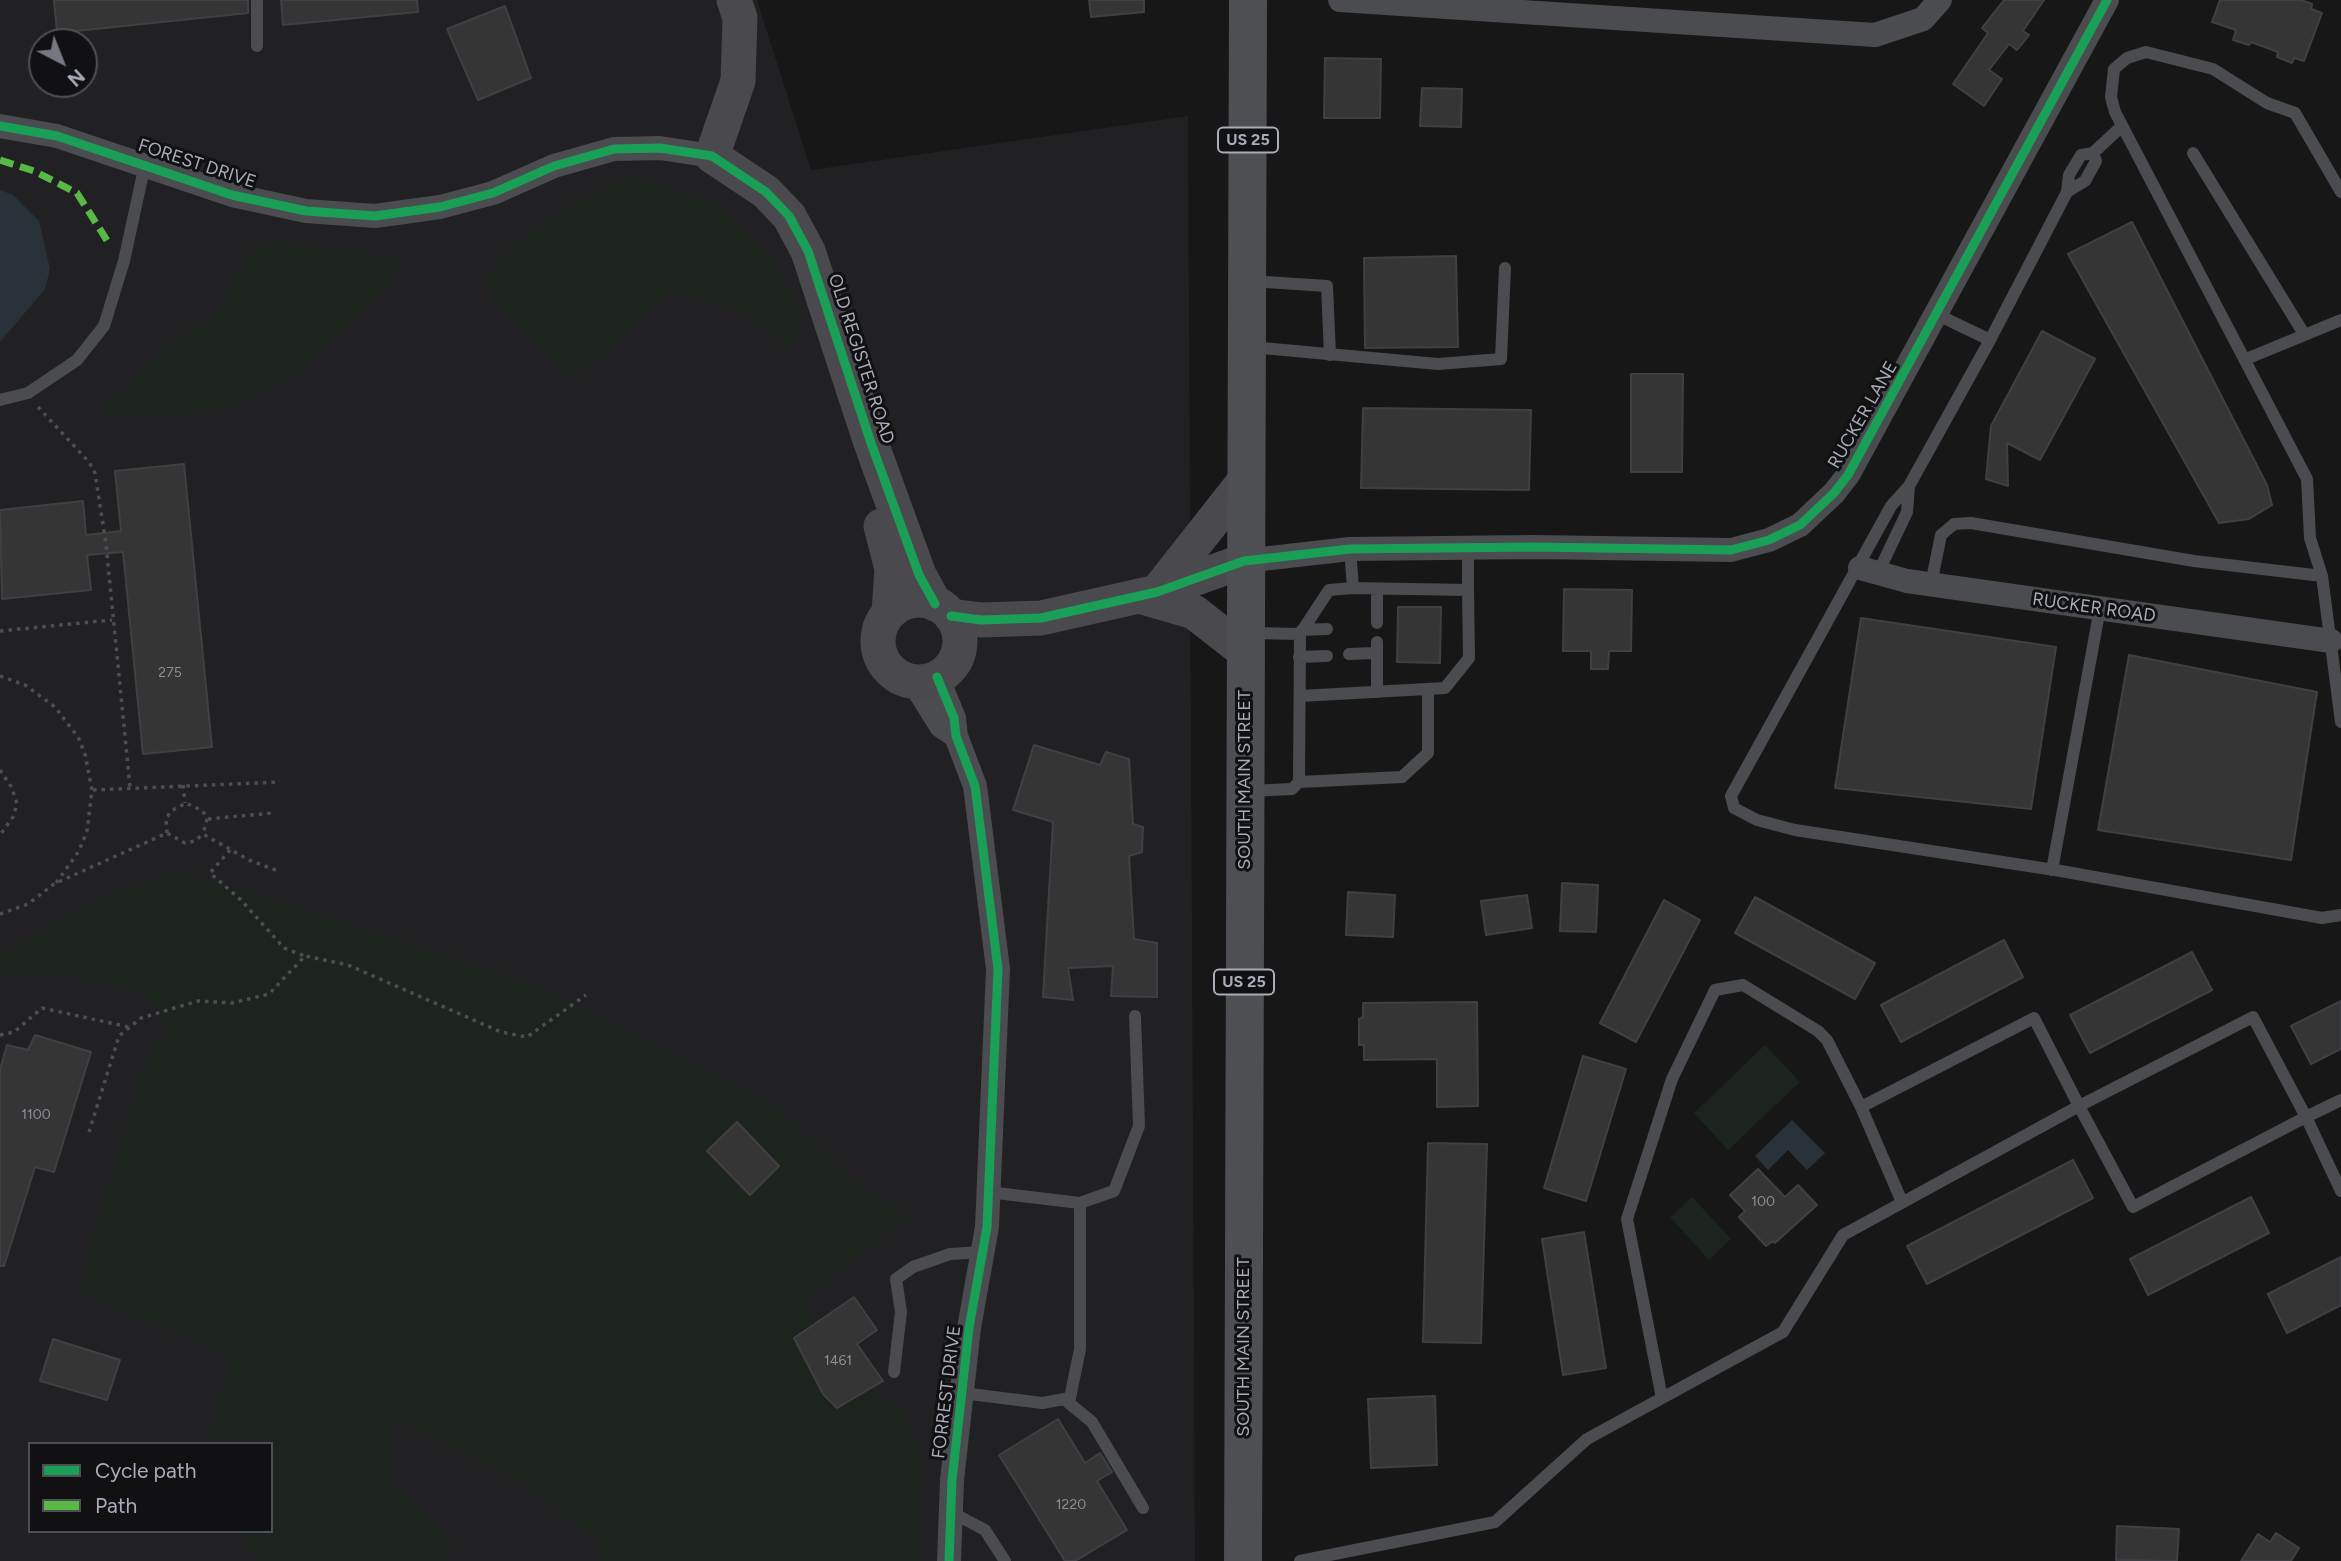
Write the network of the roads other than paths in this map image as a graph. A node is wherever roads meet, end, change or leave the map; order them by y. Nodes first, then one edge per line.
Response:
1 (257, 0) edge
2 (734, 0) edge
3 (1248, 0) edge
4 (1340, 0) edge
5 (1940, 0) edge
6 (2107, 0) edge
7 (257, 46) dead end
8 (0, 126) edge
9 (2122, 126) junction
10 (2193, 153) dead end
11 (712, 156) junction
12 (145, 164) junction
13 (2341, 192) edge
14 (1504, 268) dead end
15 (1248, 281) junction
16 (1937, 315) junction
17 (2341, 320) edge
18 (2304, 334) junction
19 (1990, 340) junction
20 (1248, 347) junction
21 (1330, 355) junction
22 (2246, 359) junction
23 (0, 400) edge
24 (871, 443) junction
25 (1246, 479) junction
26 (1909, 486) junction
27 (1468, 548) junction
28 (1350, 549) junction
29 (1244, 561) junction
30 (1869, 571) junction
31 (2322, 576) junction
32 (1931, 584) junction
33 (1353, 588) junction
34 (1377, 589) junction
35 (1468, 590) junction
36 (1148, 594) junction
37 (2100, 608) junction
38 (943, 610) junction
39 (889, 612) junction
40 (1041, 618) junction
41 (1377, 623) dead end
42 (1327, 629) dead end
43 (1301, 632) junction
44 (2330, 641) junction
45 (1244, 642) junction
46 (1349, 654) dead end
47 (1326, 656) dead end
48 (1299, 657) junction
49 (933, 675) junction
50 (1428, 689) junction
51 (1377, 692) junction
52 (1300, 696) junction
53 (2341, 722) edge
54 (1299, 782) junction
55 (1246, 791) junction
56 (2052, 870) junction
57 (2341, 915) edge
58 (1135, 1016) dead end
59 (2341, 1100) edge
60 (2079, 1106) junction
61 (1861, 1107) junction
62 (2306, 1116) junction
63 (2341, 1191) edge
64 (988, 1192) junction
65 (1902, 1202) junction
66 (1080, 1203) junction
67 (982, 1252) junction
68 (894, 1371) dead end
69 (962, 1393) junction
70 (1662, 1398) junction
71 (1064, 1399) junction
72 (1143, 1508) dead end
73 (951, 1512) junction
74 (1342, 1557) edge
75 (949, 1561) edge
76 (1005, 1561) edge
77 (1243, 1561) edge
78 (1300, 1561) edge

1 - 7 lane
2 - 11 street
3 - 15 main road, SOUTH MAIN STREET / US 25
4 - 5 street
6 - 16 street, RUCKER LANE
8 - 12 street, FOREST DRIVE
9 - 13 lane
9 - 19 lane
9 - 22 lane
10 - 18 lane
11 - 12 street, FOREST DRIVE
11 - 24 street, OLD REGISTER ROAD
12 - 23 lane
14 - 21 lane
15 - 20 main road, SOUTH MAIN STREET / US 25
15 - 21 lane
16 - 19 lane
16 - 27 street, RUCKER LANE
17 - 18 lane
18 - 22 lane
19 - 26 lane
20 - 21 lane
20 - 25 main road, SOUTH MAIN STREET / US 25
22 - 31 lane
24 - 38 street, OLD REGISTER ROAD
24 - 39 street, OLD REGISTER ROAD
25 - 29 main road, SOUTH MAIN STREET / US 25
25 - 36 street
26 - 30 lane
26 - 30 lane
27 - 28 street, RUCKER LANE
27 - 35 lane
28 - 29 street, RUCKER LANE
28 - 33 lane
29 - 36 street
29 - 45 main road, SOUTH MAIN STREET / US 25
30 - 32 street, RUCKER ROAD
30 - 56 lane
31 - 32 lane
31 - 44 lane
32 - 37 street, RUCKER ROAD
33 - 34 lane
33 - 43 lane
34 - 35 lane
34 - 41 lane
35 - 50 lane
36 - 40 street
36 - 45 street
37 - 44 street, RUCKER ROAD
37 - 56 lane
38 - 39 street
38 - 40 street
38 - 49 street, OLD REGISTER ROAD
39 - 49 street, OLD REGISTER ROAD
40 - 49 street
42 - 43 lane
43 - 45 lane
43 - 48 lane
44 - 53 lane
45 - 55 main road, SOUTH MAIN STREET / US 25
46 - 51 lane
47 - 48 lane
48 - 52 lane
49 - 64 street, FORREST DRIVE
50 - 51 lane
50 - 54 lane
51 - 52 lane
52 - 54 lane
54 - 55 lane
55 - 77 main road, SOUTH MAIN STREET / US 25
56 - 57 lane
58 - 66 lane
59 - 62 lane
60 - 61 lane
60 - 62 lane
60 - 62 lane
60 - 65 lane
61 - 65 lane
61 - 70 lane
62 - 63 lane
64 - 66 lane
64 - 67 street, FORREST DRIVE
65 - 70 lane
66 - 71 lane
67 - 68 lane
67 - 69 street, FORREST DRIVE
69 - 71 lane
69 - 73 street, FORREST DRIVE
70 - 74 lane
71 - 72 lane
73 - 75 street, FORREST DRIVE
73 - 76 lane
74 - 78 lane

